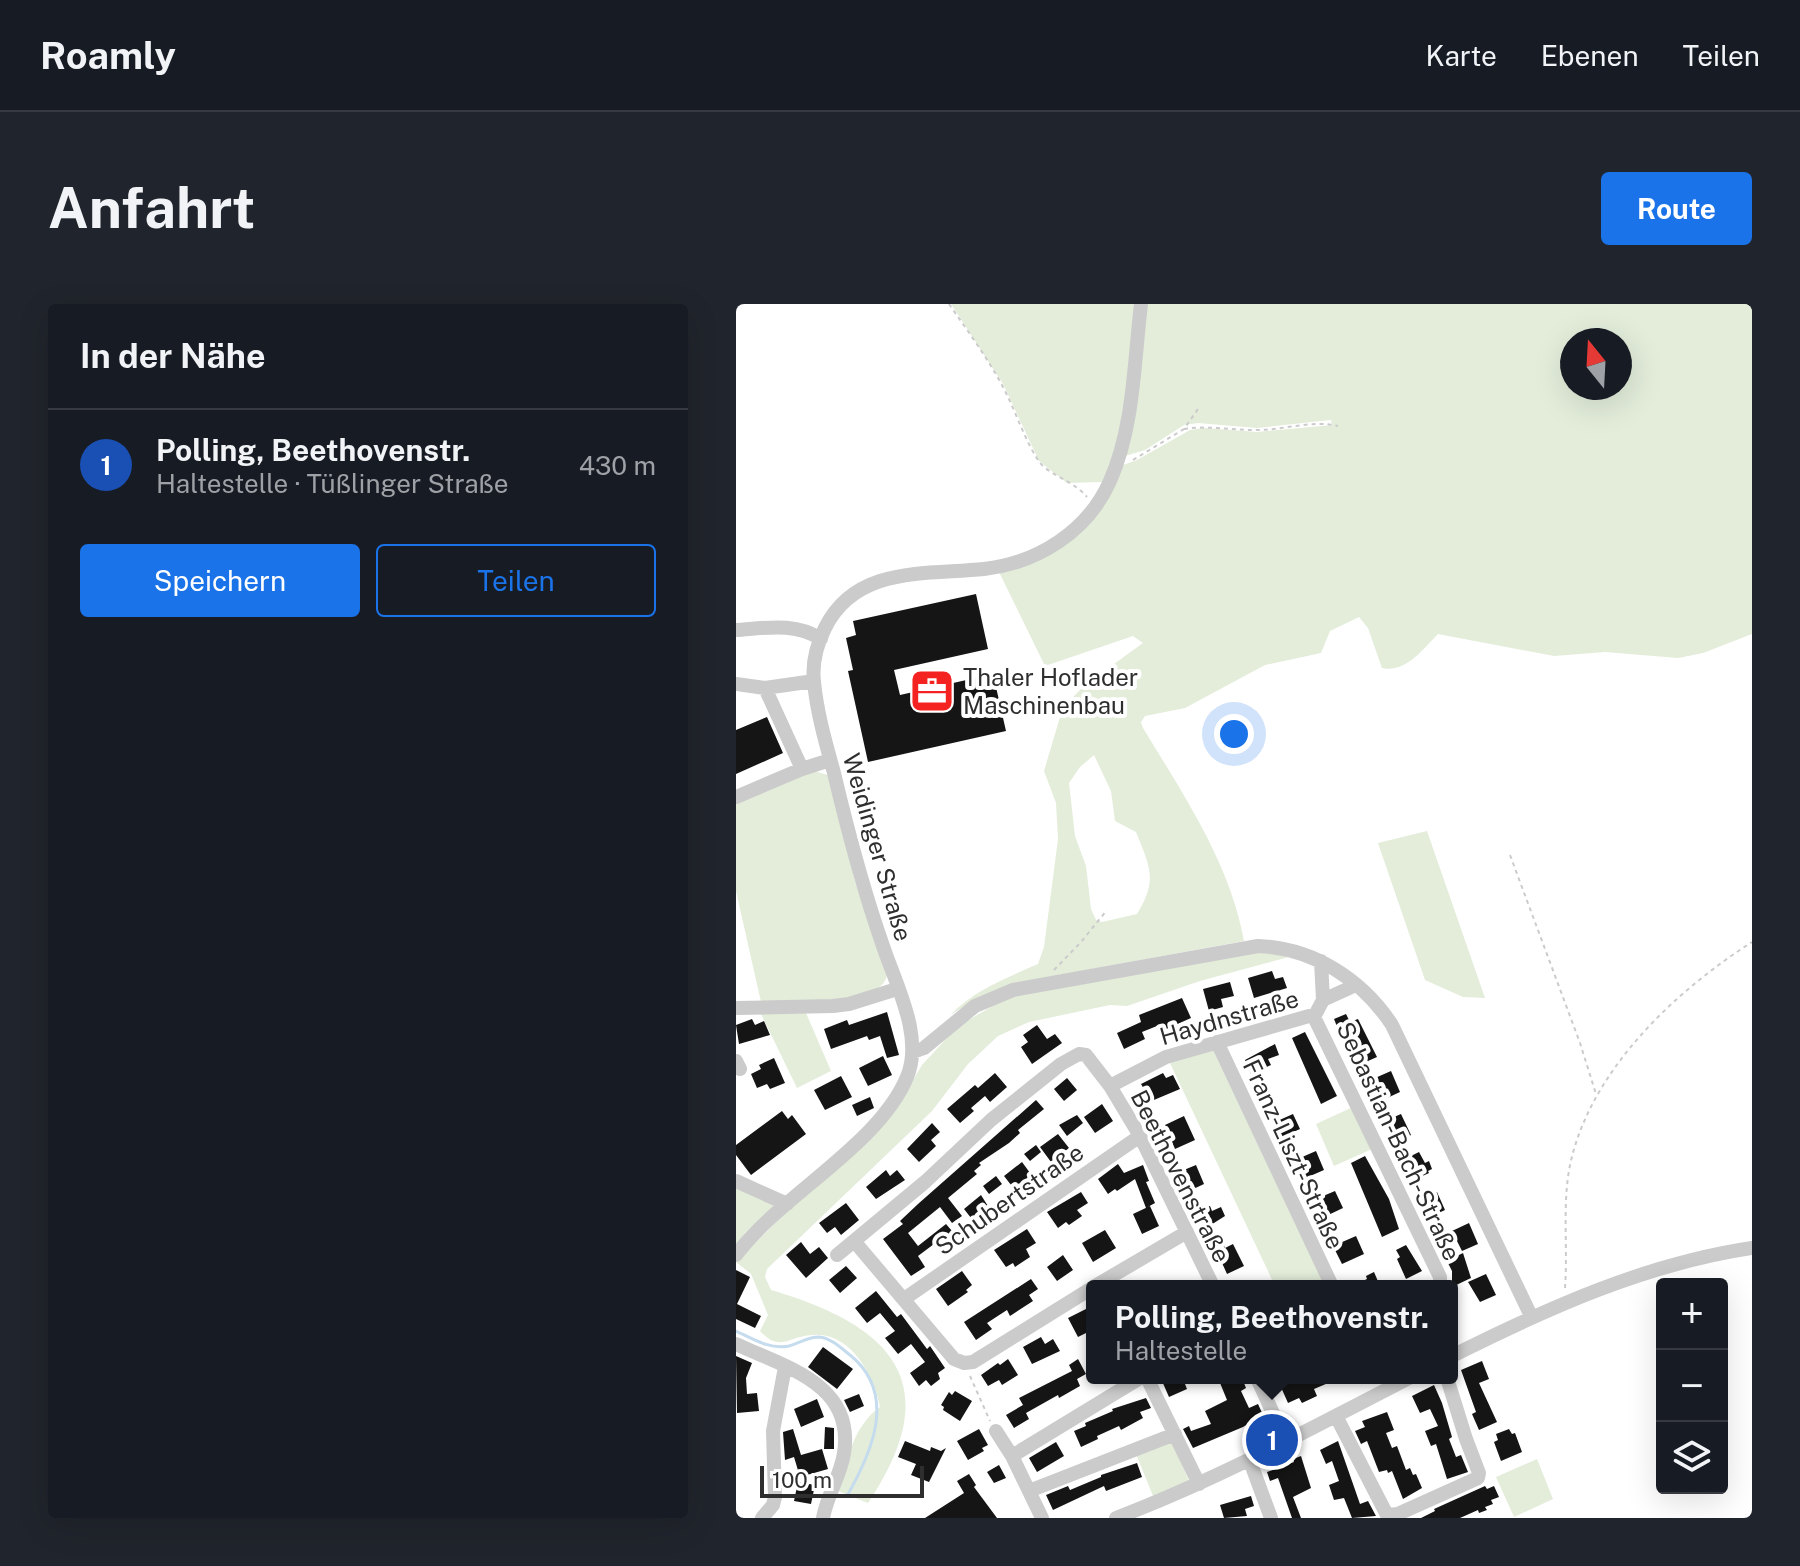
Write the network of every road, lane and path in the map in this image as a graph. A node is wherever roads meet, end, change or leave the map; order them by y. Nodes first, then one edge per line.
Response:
1 (949, 304) edge
2 (1141, 304) edge
3 (1198, 409) dead end
4 (1338, 426) dead end
5 (1184, 429) junction
6 (1116, 465) junction
7 (1095, 507) junction
8 (736, 630) edge
9 (821, 639) junction
10 (814, 681) junction
11 (736, 684) edge
12 (765, 688) junction
13 (830, 760) junction
14 (802, 769) junction
15 (736, 797) edge
16 (1510, 855) dead end
17 (1107, 910) dead end
18 (1752, 942) edge
19 (1321, 961) junction
20 (1049, 982) junction
21 (1356, 985) junction
22 (897, 989) junction
23 (1323, 1000) junction
24 (736, 1008) edge
25 (1314, 1017) junction
26 (1217, 1042) junction
27 (913, 1052) junction
28 (1110, 1086) junction
29 (1596, 1097) junction
30 (1140, 1136) junction
31 (736, 1181) edge
32 (787, 1204) junction
33 (1187, 1232) junction
34 (854, 1241) junction
35 (1752, 1248) edge
36 (736, 1255) edge
37 (837, 1255) dead end
38 (1106, 1280) edge
39 (1210, 1280) edge
40 (1329, 1280) edge
41 (1440, 1280) edge
42 (1565, 1291) dead end
43 (1086, 1292) edge
44 (904, 1299) junction
45 (1531, 1316) junction
46 (736, 1344) edge
47 (1458, 1353) edge
48 (968, 1363) junction
49 (785, 1367) junction
50 (1130, 1384) edge
51 (1150, 1384) edge
52 (1263, 1384) edge
53 (1397, 1384) edge
54 (1449, 1384) edge
55 (1336, 1416) junction
56 (996, 1431) joint
57 (1175, 1434) junction
58 (1286, 1442) junction
59 (1012, 1456) junction
60 (1250, 1461) junction
61 (1199, 1484) junction
62 (1029, 1491) junction
63 (1152, 1512) edge
64 (762, 1518) edge
65 (823, 1518) edge
66 (1042, 1518) edge
67 (1116, 1518) edge
68 (1271, 1518) edge

1 - 7 path
2 - 6 street, Weidinger Straße
3 - 5 path
4 - 5 path
5 - 6 path
6 - 7 street, Weidinger Straße
7 - 9 street, Weidinger Straße
8 - 9 street
9 - 10 street, Weidinger Straße
10 - 12 street
10 - 13 street, Weidinger Straße
11 - 12 street
12 - 14 street
13 - 14 street
13 - 22 street, Weidinger Straße
14 - 15 street
16 - 29 path
17 - 20 path
18 - 29 path
19 - 20 street
19 - 21 street
19 - 23 street
20 - 27 street
21 - 23 street, Haydnstraße
21 - 45 street
22 - 24 street
22 - 27 street, Weidinger Straße
23 - 25 street, Haydnstraße
25 - 26 street, Haydnstraße
25 - 41 street, Sebastian-Bach-Straße
26 - 28 street, Haydnstraße
26 - 40 street, Franz-Liszt-Straße
27 - 32 street
28 - 30 street, Beethovenstraße
28 - 34 street, Beethovenstraße
29 - 42 path
30 - 33 street, Beethovenstraße
30 - 44 street, Schubertstraße
31 - 32 street
32 - 36 street
33 - 38 street
33 - 39 street, Beethovenstraße
34 - 37 street
34 - 44 street
35 - 45 street
43 - 48 street
44 - 48 street
45 - 47 street
46 - 49 street
48 - 56 path
49 - 64 street
49 - 65 street
50 - 59 street
51 - 57 street
52 - 58 street
53 - 55 street
54 - 55 street
55 - 58 street
56 - 59 street
57 - 61 street
57 - 62 street
58 - 60 street
59 - 62 street
60 - 61 street
60 - 68 street
61 - 63 street
62 - 66 street
63 - 67 street

